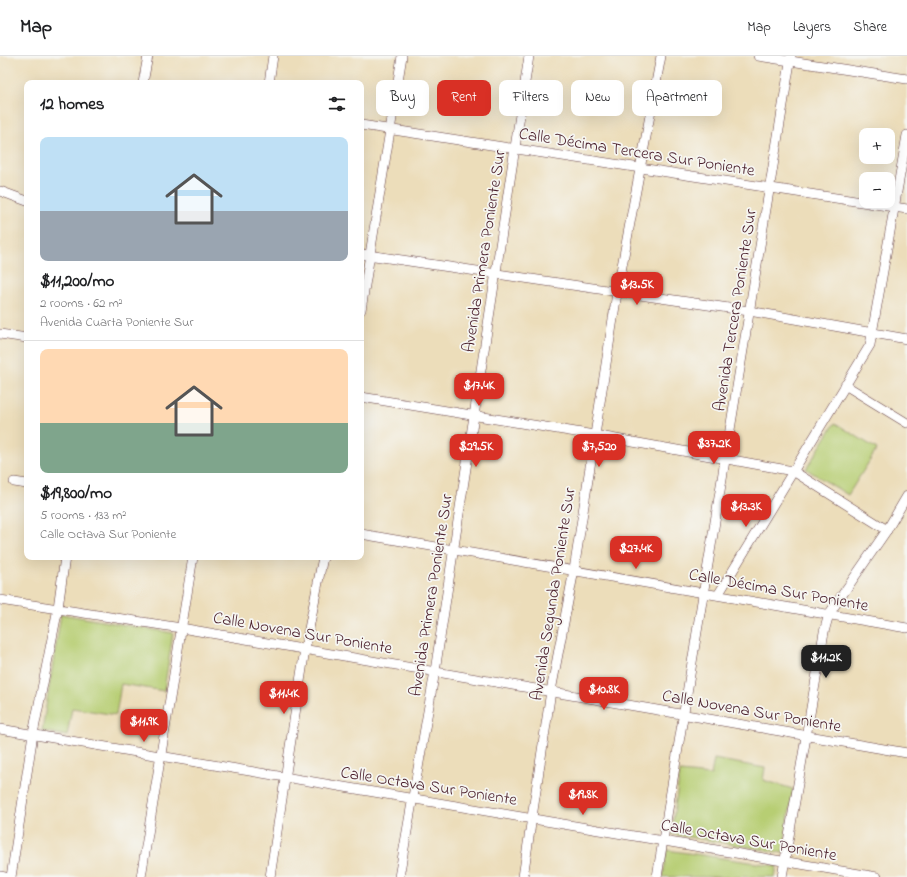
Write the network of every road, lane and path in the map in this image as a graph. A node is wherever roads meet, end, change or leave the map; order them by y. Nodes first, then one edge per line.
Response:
1 (148, 56) edge
2 (273, 56) edge
3 (402, 56) edge
4 (529, 56) edge
5 (661, 56) edge
6 (758, 56) edge
7 (791, 58) edge
8 (907, 79) edge
9 (144, 80) edge
10 (269, 80) edge
11 (364, 125) edge
12 (390, 129) junction
13 (907, 135) edge
14 (515, 148) junction
15 (640, 167) junction
16 (770, 187) junction
17 (0, 190) edge
18 (24, 200) edge
19 (859, 201) edge
20 (895, 206) joint
21 (895, 208) edge
22 (907, 209) edge
23 (364, 255) edge
24 (371, 256) junction
25 (497, 274) junction
26 (617, 293) junction
27 (364, 294) edge
28 (749, 311) junction
29 (873, 333) junction
30 (0, 334) edge
31 (24, 338) edge
32 (907, 339) edge
33 (845, 385) junction
34 (364, 398) edge
35 (473, 417) junction
36 (907, 423) edge
37 (594, 434) junction
38 (726, 458) junction
39 (793, 471) junction
40 (14, 482) dead end
41 (24, 484) edge
42 (907, 496) edge
43 (887, 530) junction
44 (364, 535) edge
45 (454, 550) junction
46 (65, 560) edge
47 (192, 560) edge
48 (323, 560) edge
49 (574, 570) junction
50 (703, 593) junction
51 (718, 595) junction
52 (0, 600) edge
53 (58, 608) junction
54 (829, 614) junction
55 (181, 628) junction
56 (907, 628) edge
57 (305, 649) junction
58 (436, 671) junction
59 (551, 691) junction
60 (683, 714) junction
61 (0, 729) edge
62 (33, 734) junction
63 (806, 736) junction
64 (907, 753) edge
65 (161, 756) junction
66 (285, 777) junction
67 (412, 799) junction
68 (532, 818) junction
69 (663, 841) junction
70 (784, 861) junction
71 (0, 876) edge
72 (4, 877) edge
73 (10, 877) edge
74 (141, 877) edge
75 (270, 877) edge
76 (399, 877) edge
77 (523, 877) edge
78 (657, 877) edge
79 (782, 877) edge
80 (876, 877) edge

1 - 9 street
2 - 10 street
3 - 12 street
4 - 14 street, Avenida Primera Poniente Sur
5 - 15 street, Avenida Segunda Poniente Sur
6 - 7 street
7 - 8 street
7 - 16 street, Avenida Tercera Poniente Sur
11 - 12 street, Calle Décima Tercera Sur Poniente
12 - 14 street, Calle Décima Tercera Sur Poniente
12 - 24 street
13 - 20 street
14 - 15 street, Calle Décima Tercera Sur Poniente
14 - 25 street, Avenida Primera Poniente Sur
15 - 16 street, Calle Décima Tercera Sur Poniente
15 - 26 street, Avenida Segunda Poniente Sur
16 - 19 street, Calle Décima Tercera Sur Poniente
16 - 28 street, Avenida Tercera Poniente Sur
17 - 18 street
20 - 22 street, Calle Décima Tercera Sur Poniente
21 - 29 street
23 - 24 street
24 - 25 street
24 - 27 street
25 - 26 street
25 - 35 street, Avenida Primera Poniente Sur
26 - 28 street
26 - 37 street, Avenida Segunda Poniente Sur
28 - 29 street
28 - 38 street, Avenida Tercera Poniente Sur
29 - 32 street
29 - 33 street
30 - 31 street
33 - 36 street
33 - 39 street
34 - 35 street
35 - 37 street
35 - 45 street, Avenida Primera Poniente Sur
37 - 38 street
37 - 49 street, Avenida Segunda Poniente Sur
38 - 39 street
38 - 50 street, Avenida Tercera Poniente Sur
39 - 43 street
39 - 51 street
40 - 41 street
42 - 43 street
43 - 54 street
44 - 45 street, Calle Décima Sur Poniente
45 - 49 street, Calle Décima Sur Poniente
45 - 58 street, Avenida Primera Poniente Sur
46 - 53 street
47 - 55 street
48 - 57 street
49 - 50 street, Calle Décima Sur Poniente
49 - 59 street, Avenida Segunda Poniente Sur
50 - 51 street, Calle Décima Sur Poniente
50 - 60 street, Avenida Tercera Poniente Sur
51 - 54 street, Calle Décima Sur Poniente
52 - 53 street, Calle Novena Sur Poniente
53 - 55 street, Calle Novena Sur Poniente
53 - 62 street
54 - 56 street, Calle Décima Sur Poniente
54 - 63 street
55 - 57 street, Calle Novena Sur Poniente
55 - 65 street
57 - 58 street, Calle Novena Sur Poniente
57 - 66 street
58 - 59 street, Calle Novena Sur Poniente
58 - 67 street, Avenida Primera Poniente Sur
59 - 60 street, Calle Novena Sur Poniente
59 - 68 street, Avenida Segunda Poniente Sur
60 - 63 street, Calle Novena Sur Poniente
60 - 69 street, Avenida Tercera Poniente Sur
61 - 62 street, Calle Octava Sur Poniente
62 - 65 street, Calle Octava Sur Poniente
62 - 73 street
63 - 64 street, Calle Novena Sur Poniente
63 - 70 street
65 - 66 street, Calle Octava Sur Poniente
65 - 74 street
66 - 67 street, Calle Octava Sur Poniente
66 - 75 street
67 - 68 street, Calle Octava Sur Poniente
67 - 76 street, Avenida Primera Poniente Sur
68 - 69 street, Calle Octava Sur Poniente
68 - 77 street, Avenida Segunda Poniente Sur
69 - 70 street, Calle Octava Sur Poniente
69 - 78 street, Avenida Tercera Poniente Sur
70 - 79 street
70 - 80 street, Calle Octava Sur Poniente
71 - 72 street

